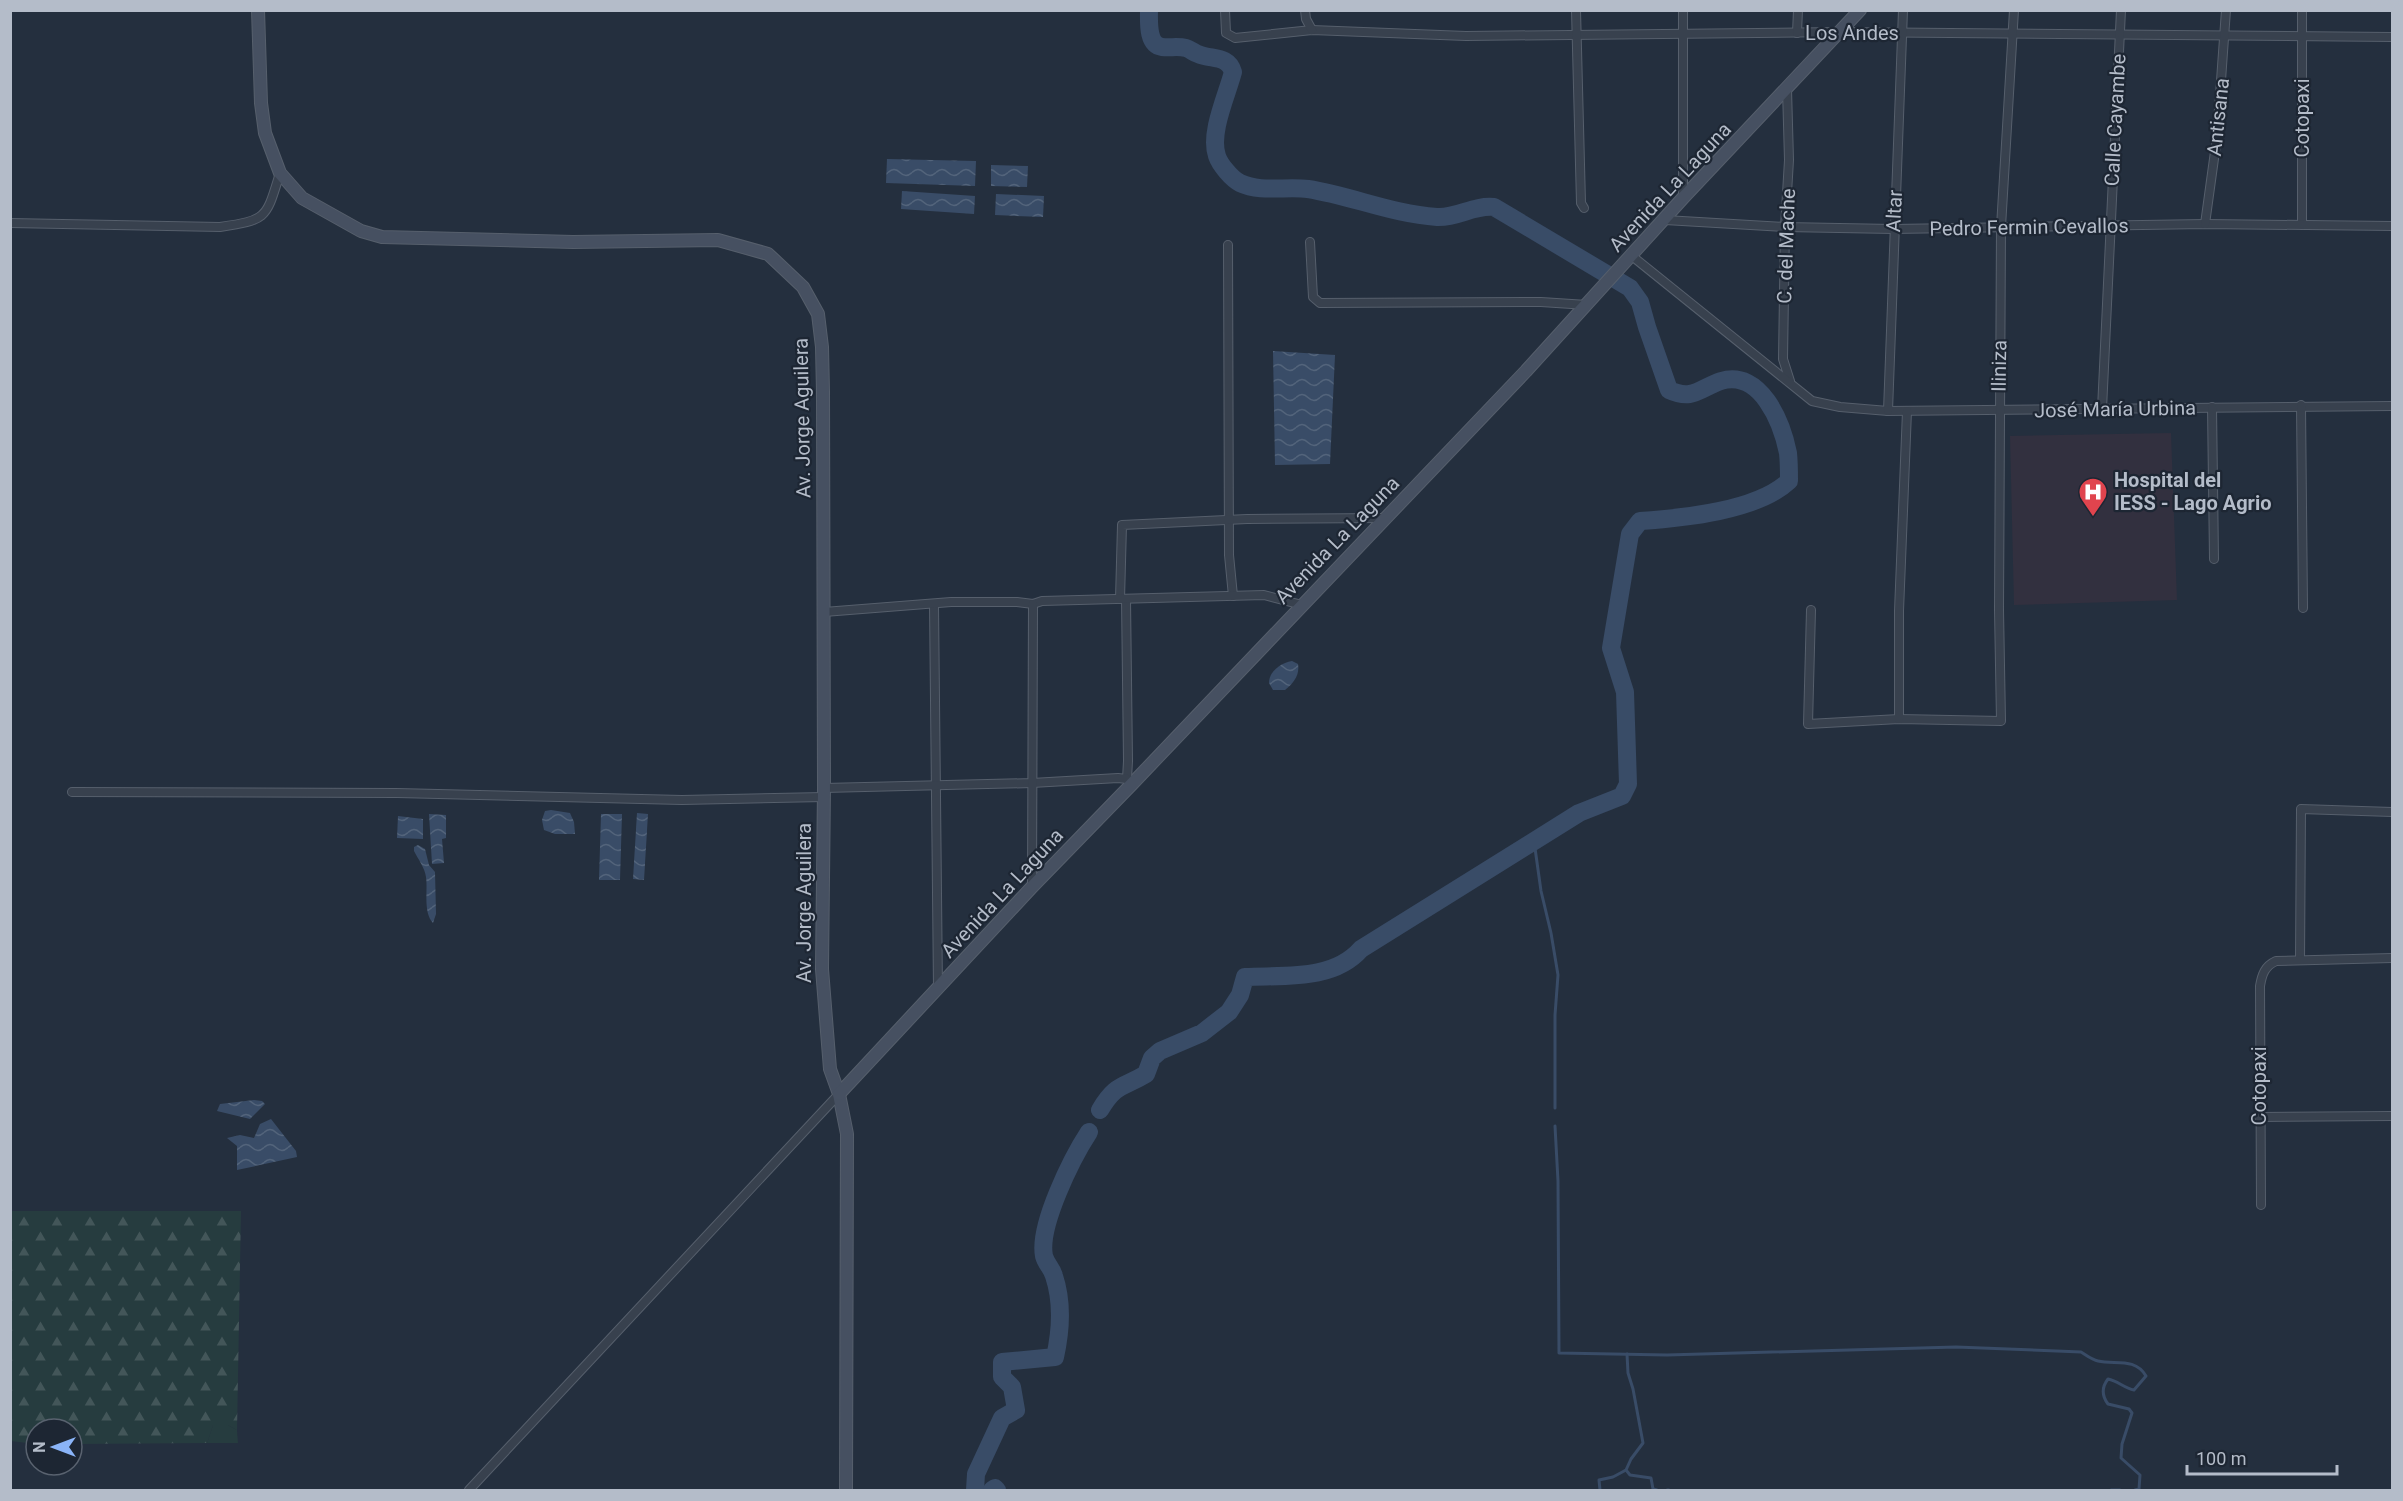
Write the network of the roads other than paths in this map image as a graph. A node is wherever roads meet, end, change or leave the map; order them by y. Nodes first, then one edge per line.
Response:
1 (258, 10) edge
2 (1225, 10) edge
3 (1305, 10) edge
4 (1576, 10) edge
5 (1683, 10) edge
6 (1798, 10) edge
7 (1860, 10) edge
8 (1903, 10) edge
9 (2014, 10) edge
10 (2121, 10) edge
11 (2226, 10) edge
12 (2302, 10) edge
13 (1312, 30) junction
14 (1839, 32) junction
15 (1682, 33) junction
16 (1797, 33) junction
17 (1903, 33) junction
18 (1576, 34) junction
19 (2013, 34) junction
20 (2119, 35) junction
21 (2226, 35) junction
22 (2301, 36) junction
23 (2392, 37) edge
24 (1787, 89) junction
25 (280, 173) junction
26 (1683, 198) junction
27 (1584, 208) dead end
28 (1665, 220) junction
29 (10, 223) edge
30 (2205, 224) junction
31 (2302, 225) junction
32 (2109, 226) junction
33 (2392, 226) edge
34 (1785, 227) junction
35 (2001, 227) junction
36 (1893, 229) junction
37 (1310, 242) dead end
38 (1228, 244) dead end
39 (1632, 256) junction
40 (1587, 305) junction
41 (1790, 381) junction
42 (2301, 405) junction
43 (2392, 406) edge
44 (2212, 407) junction
45 (2102, 409) junction
46 (1888, 411) junction
47 (1907, 411) junction
48 (1999, 411) junction
49 (1386, 518) junction
50 (1230, 521) junction
51 (2214, 559) dead end
52 (1233, 596) junction
53 (1123, 599) junction
54 (934, 604) junction
55 (1033, 604) junction
56 (1302, 605) junction
57 (2303, 608) dead end
58 (1811, 610) dead end
59 (824, 612) junction
60 (1899, 719) junction
61 (1130, 782) junction
62 (1032, 783) junction
63 (937, 786) junction
64 (72, 792) dead end
65 (824, 792) junction
66 (2392, 812) edge
67 (1032, 887) junction
68 (2392, 958) edge
69 (2300, 960) junction
70 (938, 990) junction
71 (839, 1094) junction
72 (2392, 1116) edge
73 (2259, 1117) junction
74 (2261, 1205) dead end
75 (469, 1491) edge
76 (846, 1491) edge

1 - 25 street, Av. Jorge Aguilera
2 - 13 street, Los Andes
3 - 13 street
4 - 18 street
5 - 15 street
6 - 16 street
7 - 14 street, Avenida La Laguna
8 - 17 street, Altar
9 - 19 street, Iliniza
10 - 20 street, Calle Cayambe
11 - 21 street, Antisana
12 - 22 street, Cotopaxi
13 - 18 street, Los Andes
14 - 16 street, Los Andes
14 - 17 street, Los Andes
14 - 24 street, Avenida La Laguna
15 - 16 street, Los Andes
15 - 18 street, Los Andes
15 - 26 street
17 - 19 street, Los Andes
17 - 36 street, Altar
18 - 27 street
19 - 20 street, Los Andes
19 - 35 street, Iliniza
20 - 21 street, Los Andes
20 - 32 street, Calle Cayambe
21 - 22 street, Los Andes
21 - 30 street, Antisana
22 - 23 street, Los Andes
22 - 31 street, Cotopaxi
24 - 26 street, Avenida La Laguna
24 - 34 street, C. del Mache
25 - 29 street
25 - 59 street, Av. Jorge Aguilera
26 - 28 street, Avenida La Laguna
28 - 34 street, Pedro Fermin Cevallos
28 - 39 street, Avenida La Laguna
30 - 31 street, Pedro Fermin Cevallos
30 - 32 street, Pedro Fermin Cevallos
31 - 33 street, Pedro Fermin Cevallos
32 - 35 street, Pedro Fermin Cevallos
32 - 45 street, Calle Cayambe
34 - 36 street, Pedro Fermin Cevallos
34 - 41 street, C. del Mache
35 - 36 street, Pedro Fermin Cevallos
35 - 48 street, Iliniza
36 - 46 street, Altar
37 - 40 street
38 - 50 street
39 - 40 street, Avenida La Laguna
39 - 41 street
40 - 49 street, Avenida La Laguna
41 - 46 street, José María Urbina
42 - 43 street, José María Urbina
42 - 44 street, José María Urbina
42 - 57 street
44 - 45 street, José María Urbina
44 - 51 street
45 - 48 street, José María Urbina
46 - 47 street, José María Urbina
47 - 48 street, José María Urbina
47 - 60 street
48 - 60 street, Iliniza
49 - 50 street
49 - 56 street, Avenida La Laguna
50 - 52 street
50 - 53 street
52 - 53 street
52 - 56 street
53 - 55 street
53 - 61 street
54 - 55 street
54 - 59 street
54 - 63 street
55 - 62 street
56 - 61 street, Avenida La Laguna
58 - 60 street
59 - 65 street, Av. Jorge Aguilera
61 - 62 street
61 - 67 street, Avenida La Laguna
62 - 63 street
62 - 67 street
63 - 65 street
63 - 70 street
64 - 65 street
65 - 71 street, Av. Jorge Aguilera
66 - 69 street
67 - 70 street, Avenida La Laguna
68 - 69 street
69 - 73 street, Cotopaxi
70 - 71 street, Avenida La Laguna
71 - 75 street
71 - 76 street, Av. Jorge Aguilera
72 - 73 street
73 - 74 street, Cotopaxi

